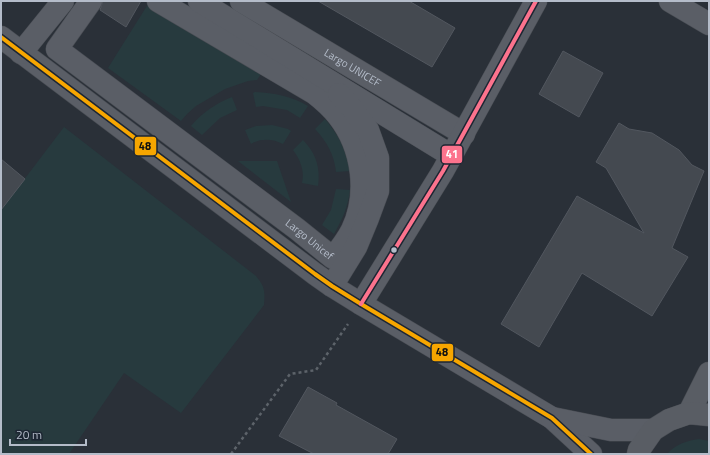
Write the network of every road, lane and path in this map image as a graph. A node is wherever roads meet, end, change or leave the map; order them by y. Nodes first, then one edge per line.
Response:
1 (63, 1) edge
2 (91, 1) edge
3 (158, 1) edge
4 (199, 1) edge
5 (241, 1) edge
6 (536, 1) edge
7 (670, 1) edge
8 (709, 24) edge
9 (1, 37) edge
10 (21, 52) junction
11 (323, 77) junction
12 (464, 134) junction
13 (452, 156) junction
14 (332, 286) junction
15 (361, 304) junction
16 (709, 373) edge
17 (699, 414) edge
18 (552, 418) junction
19 (653, 430) junction
20 (231, 454) edge
21 (591, 454) edge
22 (638, 454) edge

1 - 10 street
2 - 3 street, Largo Unicef
4 - 11 street, Largo UNICEF
5 - 12 street, Largo UNICEF
6 - 12 street
7 - 8 street
9 - 10 street
10 - 14 street
11 - 13 street, Largo UNICEF
11 - 14 street, Largo UNICEF
12 - 13 street
13 - 15 street
14 - 15 street
15 - 18 street
15 - 20 path
16 - 17 street
17 - 19 street
18 - 19 street
18 - 21 street
19 - 22 street

